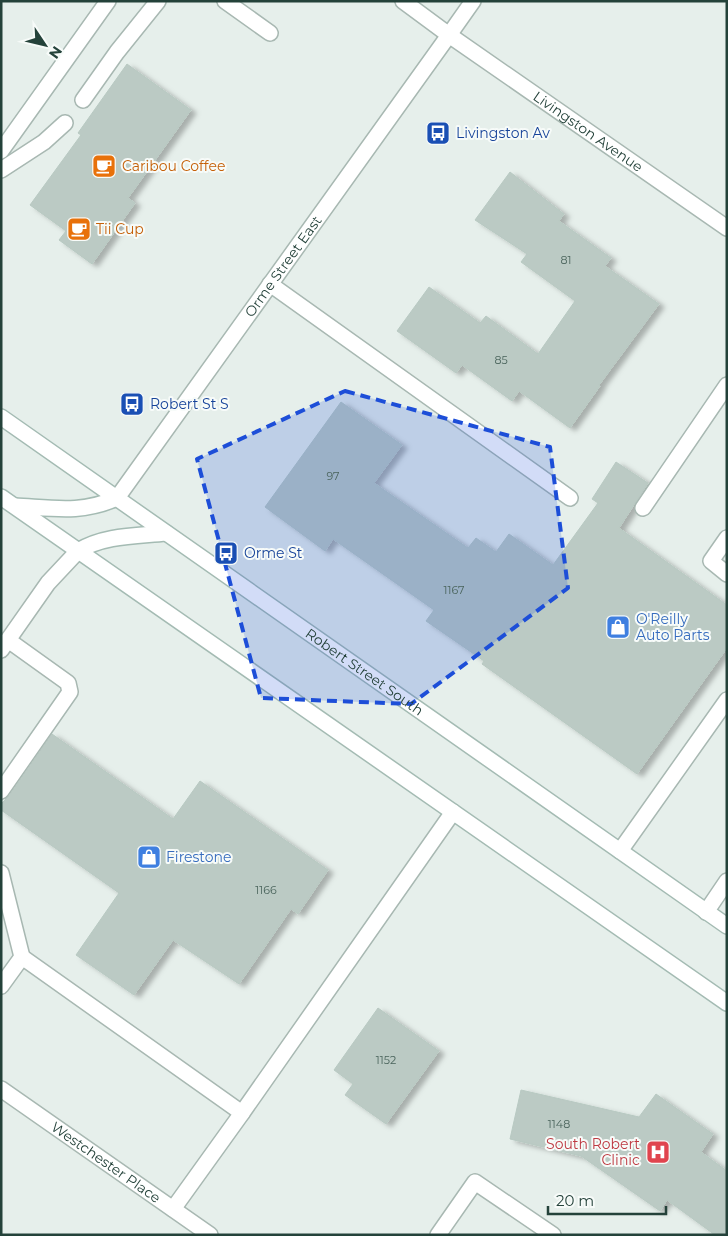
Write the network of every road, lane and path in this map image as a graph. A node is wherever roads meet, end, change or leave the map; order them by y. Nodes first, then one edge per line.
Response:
1 (108, 1) edge
2 (158, 1) edge
3 (225, 1) edge
4 (402, 1) edge
5 (473, 1) edge
6 (270, 33) dead end
7 (449, 35) junction
8 (83, 100) dead end
9 (64, 123) dead end
10 (1, 151) edge
11 (1, 170) edge
12 (727, 228) edge
13 (270, 284) junction
14 (727, 385) edge
15 (1, 417) edge
16 (1, 497) edge
17 (117, 498) junction
18 (570, 498) dead end
19 (15, 506) junction
20 (644, 508) dead end
21 (166, 533) junction
22 (727, 538) edge
23 (78, 550) junction
24 (727, 574) edge
25 (5, 645) edge
26 (727, 700) edge
27 (1, 791) edge
28 (453, 812) junction
29 (620, 851) junction
30 (1, 873) edge
31 (727, 880) edge
32 (706, 912) junction
33 (727, 926) edge
34 (22, 956) junction
35 (1, 986) edge
36 (727, 1003) edge
37 (1, 1089) edge
38 (242, 1113) junction
39 (173, 1210) junction
40 (210, 1235) edge
41 (438, 1235) edge
42 (553, 1235) edge

1 - 10 main road
2 - 8 main road
3 - 6 main road
4 - 7 main road, Livingston Avenue
5 - 7 main road, Orme Street East
7 - 12 main road, Livingston Avenue
7 - 13 main road, Orme Street East
9 - 11 main road
13 - 17 main road, Orme Street East
13 - 18 main road
14 - 20 main road
15 - 17 main road, Robert Street South
16 - 19 main road
17 - 19 main road
17 - 21 main road, Robert Street South
19 - 23 main road
21 - 23 main road
21 - 29 main road, Robert Street South
22 - 24 main road
23 - 25 main road
23 - 28 main road
25 - 27 main road
26 - 29 main road
28 - 36 main road
28 - 38 main road
29 - 32 main road, Robert Street South
30 - 34 main road
31 - 32 main road
32 - 33 main road, Robert Street South
34 - 35 main road
34 - 38 main road
37 - 39 main road, Westchester Place
38 - 39 main road
39 - 40 main road, Westchester Place
41 - 42 main road

